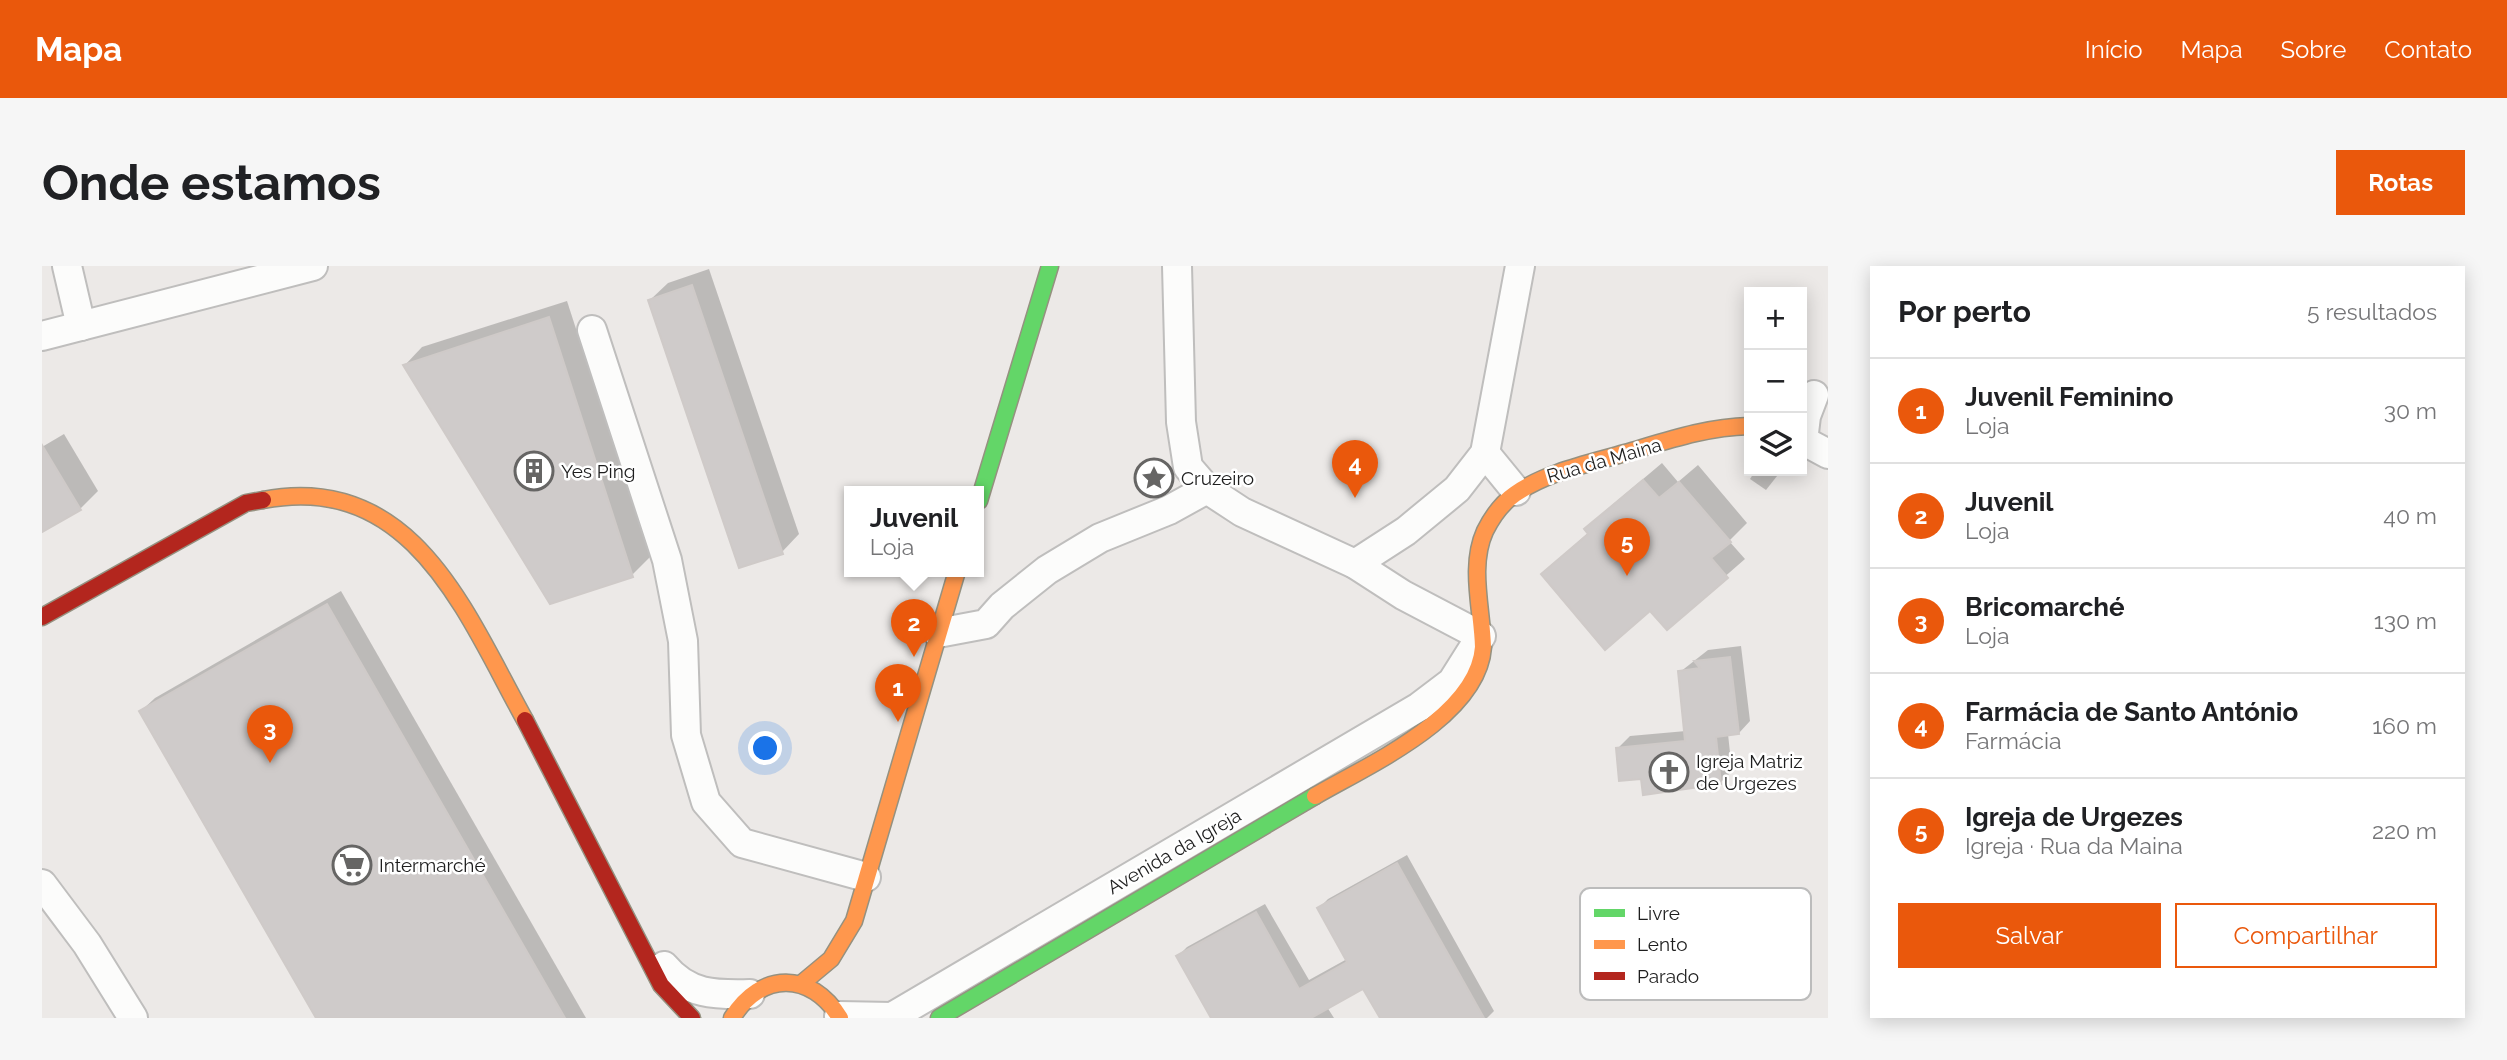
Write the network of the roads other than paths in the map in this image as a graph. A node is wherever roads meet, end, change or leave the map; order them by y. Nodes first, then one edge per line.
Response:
1 (66, 266) edge
2 (313, 266) edge
3 (1050, 266) edge
4 (1177, 266) edge
5 (1520, 266) edge
6 (81, 326) junction
7 (592, 330) dead end
8 (42, 336) edge
9 (1815, 393) edge
10 (1807, 413) edge
11 (1744, 425) edge
12 (1807, 443) edge
13 (1485, 453) junction
14 (1828, 454) edge
15 (983, 486) edge
16 (1207, 489) junction
17 (1517, 491) junction
18 (1483, 536) joint
19 (1355, 564) junction
20 (955, 577) edge
21 (47, 618) edge
22 (939, 633) junction
23 (1481, 636) junction
24 (866, 877) junction
25 (42, 884) edge
26 (854, 921) junction
27 (632, 925) junction
28 (848, 961) dead end
29 (801, 984) junction
30 (842, 985) dead end
31 (750, 994) junction
32 (838, 1013) edge
33 (133, 1018) edge
34 (692, 1018) edge
35 (732, 1018) edge
36 (939, 1018) edge

1 - 6 street
2 - 6 street
3 - 15 street
4 - 16 street
5 - 13 street
6 - 8 street
7 - 24 street
9 - 10 street
11 - 17 street, Rua da Maina
12 - 14 street
13 - 17 street
13 - 19 street
16 - 19 street
16 - 22 street
17 - 18 street, Rua da Maina
18 - 23 street, Avenida da Igreja
19 - 23 street
20 - 22 street
21 - 27 street
22 - 24 street
23 - 32 street, Avenida da Igreja
23 - 36 street, Avenida da Igreja
24 - 26 street
25 - 33 street
26 - 28 street
26 - 29 street
27 - 31 street
27 - 34 street
29 - 31 street
29 - 32 street
30 - 32 street
31 - 35 street

